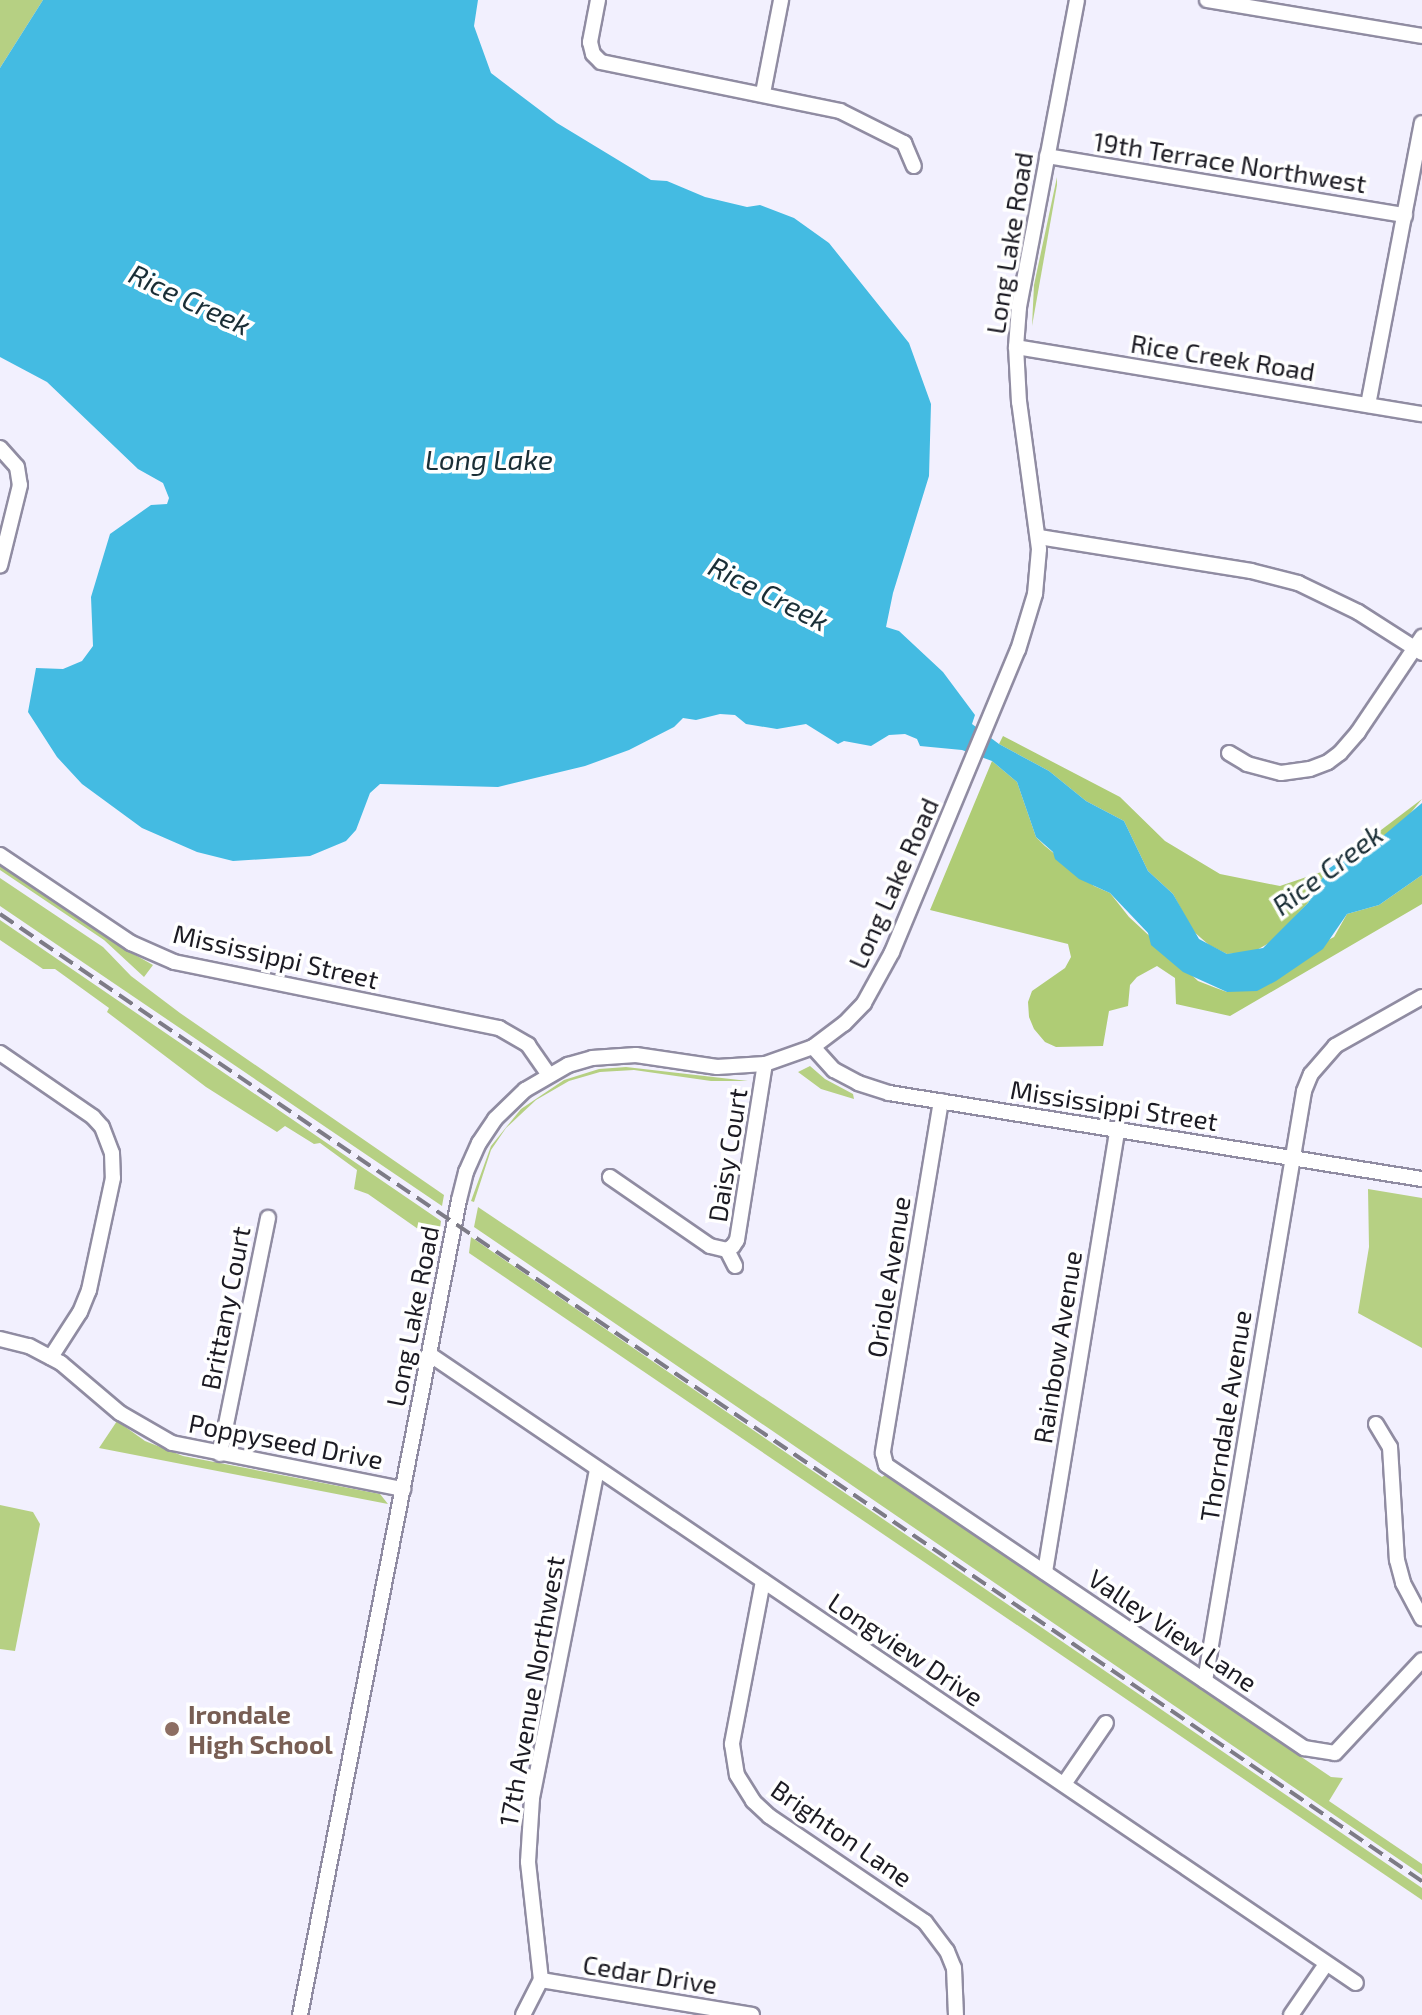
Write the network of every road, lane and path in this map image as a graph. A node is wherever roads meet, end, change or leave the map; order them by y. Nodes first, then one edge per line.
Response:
1 (598, 0) edge
2 (781, 0) edge
3 (1077, 0) edge
4 (1207, 0) edge
5 (1422, 36) edge
6 (763, 93) junction
7 (1422, 123) edge
8 (1047, 156) junction
9 (914, 166) dead end
10 (1405, 215) junction
11 (1016, 347) junction
12 (1368, 405) junction
13 (1422, 414) edge
14 (0, 448) edge
15 (1039, 537) junction
16 (0, 566) edge
17 (1420, 646) edge
18 (1229, 753) dead end
19 (0, 855) edge
20 (1422, 997) edge
21 (813, 1047) junction
22 (0, 1053) edge
23 (765, 1064) junction
24 (548, 1074) junction
25 (941, 1101) junction
26 (1117, 1130) junction
27 (1293, 1158) junction
28 (610, 1177) dead end
29 (1422, 1179) edge
30 (268, 1218) dead end
31 (727, 1250) junction
32 (735, 1266) dead end
33 (0, 1339) edge
34 (429, 1354) junction
35 (51, 1357) junction
36 (1376, 1424) dead end
37 (220, 1454) junction
38 (883, 1461) joint
39 (597, 1469) junction
40 (403, 1489) junction
41 (1045, 1572) junction
42 (763, 1581) junction
43 (1422, 1618) edge
44 (1422, 1660) edge
45 (1205, 1681) junction
46 (1106, 1723) dead end
47 (1064, 1784) junction
48 (1326, 1964) junction
49 (541, 1980) junction
50 (1356, 1983) dead end
51 (300, 2015) edge
52 (523, 2015) edge
53 (752, 2015) edge
54 (956, 2015) edge
55 (1291, 2015) edge

1 - 6 street
2 - 6 street
3 - 8 street, Long Lake Road
4 - 5 street
6 - 9 street
7 - 10 street
8 - 10 street, 19th Terrace Northwest
8 - 11 street, Long Lake Road
10 - 12 street
11 - 12 street, Rice Creek Road
11 - 15 street, Long Lake Road
12 - 13 street, Rice Creek Road
14 - 16 street
15 - 17 street
15 - 21 street, Long Lake Road
17 - 18 street
19 - 24 street, Mississippi Street
20 - 27 street, Thorndale Avenue
21 - 23 street, Long Lake Road
21 - 25 street, Mississippi Street
22 - 35 street
23 - 24 street, Long Lake Road
23 - 31 street, Daisy Court
24 - 34 street, Long Lake Road
25 - 26 street, Mississippi Street
25 - 38 street, Oriole Avenue
26 - 27 street, Mississippi Street
26 - 41 street, Rainbow Avenue
27 - 29 street, Mississippi Street
27 - 45 street, Thorndale Avenue
28 - 31 street, Daisy Court
30 - 37 street, Brittany Court
31 - 32 street, Daisy Court
33 - 35 street, Poppyseed Drive
34 - 39 street, Longview Drive
34 - 40 street, Long Lake Road
35 - 37 street, Poppyseed Drive
36 - 43 street
37 - 40 street, Poppyseed Drive
38 - 41 street, Valley View Lane
39 - 42 street, Longview Drive
39 - 49 street, 17th Avenue Northwest
40 - 51 street, Long Lake Road
41 - 45 street, Valley View Lane
42 - 47 street, Longview Drive
42 - 54 street, Brighton Lane
44 - 45 street, Valley View Lane
46 - 47 street
47 - 48 street, Longview Drive
48 - 50 street, Longview Drive
48 - 55 street
49 - 52 street
49 - 53 street, Cedar Drive

